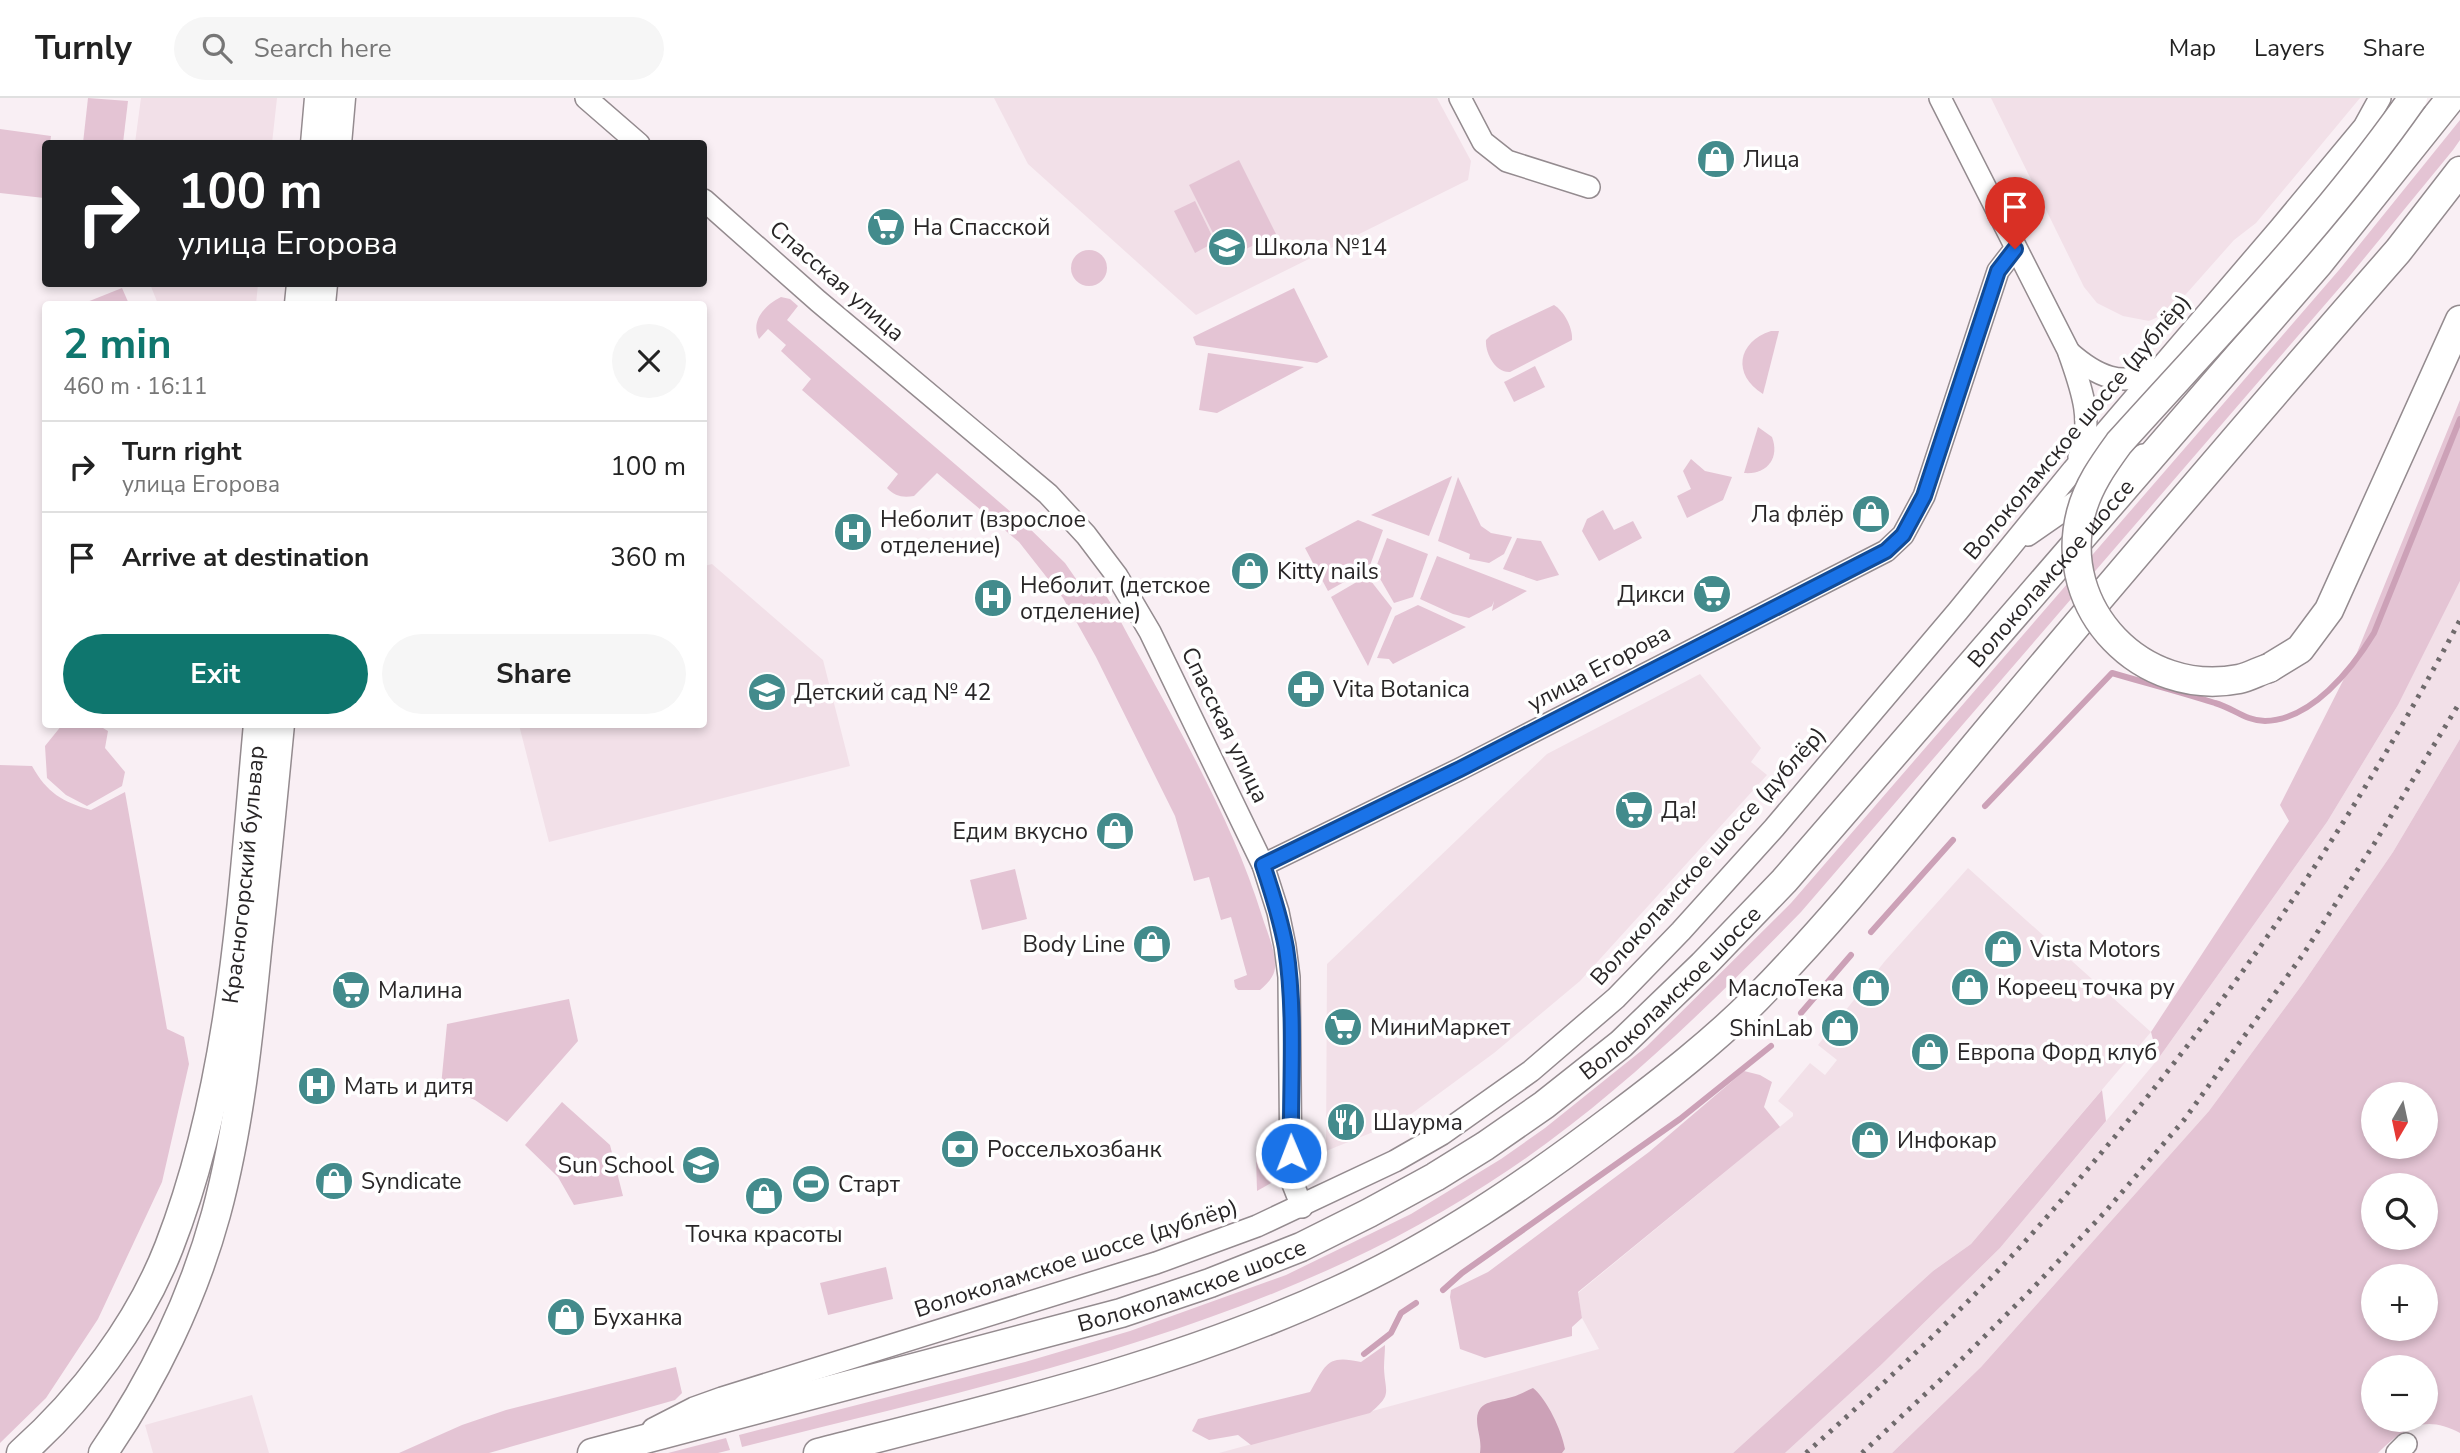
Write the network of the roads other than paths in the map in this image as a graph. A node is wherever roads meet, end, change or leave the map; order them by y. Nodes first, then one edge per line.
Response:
1 (319, 98) edge
2 (341, 98) edge
3 (586, 98) edge
4 (1460, 98) edge
5 (1940, 98) edge
6 (2380, 98) edge
7 (2413, 98) edge
8 (2451, 98) edge
9 (315, 140) edge
10 (337, 140) edge
11 (634, 140) edge
12 (2460, 171) edge
13 (1589, 187) dead end
14 (707, 203) edge
15 (2015, 249) junction
16 (2460, 320) edge
17 (2068, 351) junction
18 (2163, 364) junction
19 (2166, 439) junction
20 (2073, 470) junction
21 (2006, 550) junction
22 (258, 728) edge
23 (280, 728) edge
24 (1263, 865) junction
25 (1302, 1207) junction
26 (624, 1444) junction
27 (22, 1453) edge
28 (103, 1453) edge
29 (592, 1453) edge
30 (818, 1453) edge

1 - 9 main road
2 - 10 main road
3 - 11 street
4 - 13 street
5 - 15 street
6 - 18 street, Волоколамское шоссе (дублёр)
7 - 16 main road, bridge
8 - 19 main road, Волоколамское шоссе
12 - 30 main road
14 - 24 street, Спасская улица
15 - 17 street
15 - 24 street, улица Егорова
17 - 18 street
17 - 20 street
18 - 20 street, Волоколамское шоссе (дублёр)
19 - 21 street
19 - 26 main road, Волоколамское шоссе
20 - 21 street, Волоколамское шоссе (дублёр)
21 - 25 street, Волоколамское шоссе (дублёр)
22 - 27 main road, Красногорский бульвар
23 - 28 main road, Красногорский бульвар
24 - 25 street, Спасская улица
25 - 26 street, Волоколамское шоссе (дублёр)
26 - 29 main road, Волоколамское шоссе

